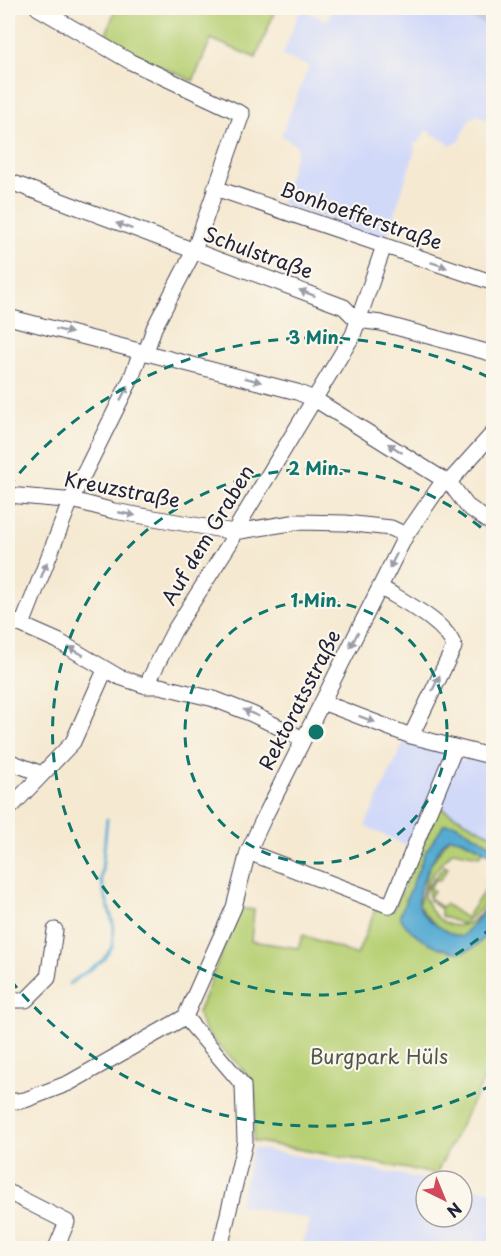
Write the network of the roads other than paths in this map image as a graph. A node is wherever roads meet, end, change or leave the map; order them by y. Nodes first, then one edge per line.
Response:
1 (38, 8) edge
2 (8, 181) edge
3 (215, 188) junction
4 (384, 246) junction
5 (194, 251) junction
6 (494, 283) edge
7 (8, 316) edge
8 (357, 320) junction
9 (143, 352) junction
10 (494, 354) edge
11 (316, 400) junction
12 (494, 432) edge
13 (446, 481) junction
14 (8, 495) edge
15 (71, 500) junction
16 (494, 525) edge
17 (234, 532) junction
18 (406, 535) junction
19 (380, 587) junction
20 (8, 619) edge
21 (22, 625) junction
22 (105, 670) junction
23 (146, 686) junction
24 (322, 702) junction
25 (411, 736) junction
26 (303, 739) junction
27 (455, 748) junction
28 (494, 757) edge
29 (8, 762) edge
30 (42, 774) junction
31 (8, 810) edge
32 (248, 852) junction
33 (55, 930) dead end
34 (8, 1000) edge
35 (185, 1017) junction
36 (8, 1102) edge
37 (8, 1192) edge
38 (56, 1248) edge
39 (220, 1248) edge

1 - 3 street
5 -> 2 street, Schulstraße
3 - 4 street, Bonhoefferstraße
3 - 5 street
4 -> 6 street, Bonhoefferstraße
4 - 8 street, Auf dem Graben
8 -> 5 street, Schulstraße
5 - 9 street
7 -> 9 street
8 - 10 street, Schulstraße
8 - 11 street, Auf dem Graben
9 -> 11 street
15 -> 9 street
13 -> 11 street
11 - 17 street, Auf dem Graben
12 - 13 street, Rektoratsstraße
13 - 16 street
13 - 18 street, Rektoratsstraße
14 - 15 street, Kreuzstraße
15 -> 17 street, Kreuzstraße
21 -> 15 street
17 - 18 street, Kreuzstraße
17 - 23 street, Auf dem Graben
18 -> 19 street, Rektoratsstraße
19 -> 24 street, Rektoratsstraße
25 -> 19 street
20 - 21 street
22 -> 21 street
22 - 23 street
22 - 30 street
26 -> 23 street
24 -> 25 street
24 - 26 street, Rektoratsstraße
25 - 27 street
26 - 32 street, Rektoratsstraße
27 - 28 street
27 - 32 street
29 - 30 street
30 - 31 street
32 - 35 street, Rektoratsstraße
33 - 34 street
35 - 36 street
35 - 39 street
37 - 38 street

